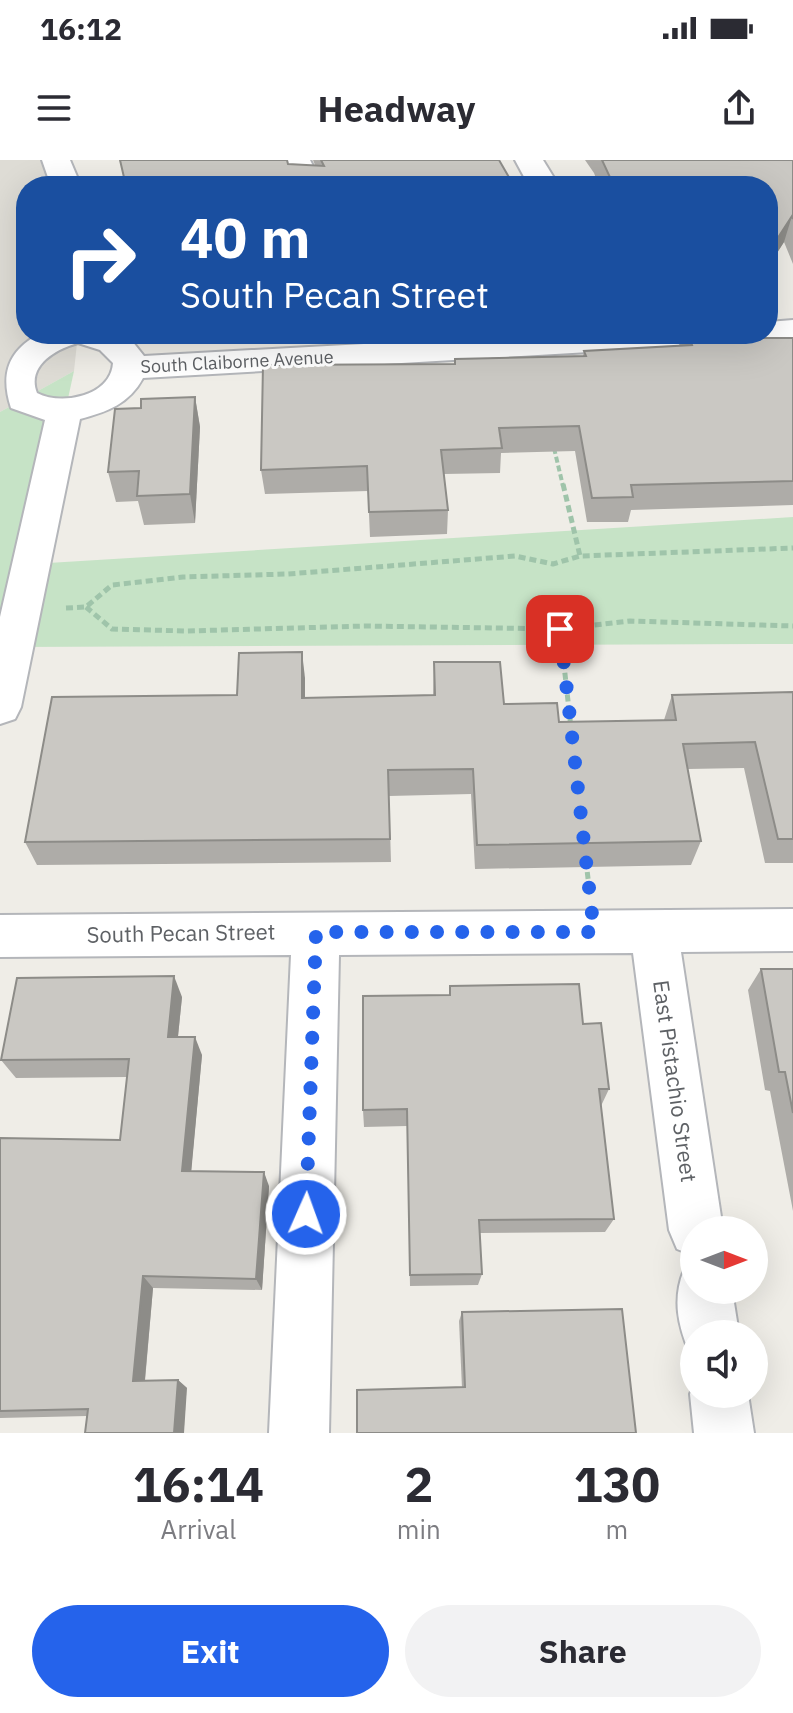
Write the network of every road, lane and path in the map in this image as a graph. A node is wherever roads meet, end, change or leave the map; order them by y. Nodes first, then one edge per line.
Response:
1 (38, 344) edge
2 (116, 344) edge
3 (379, 344) edge
4 (342, 345) edge
5 (130, 368) junction
6 (11, 406) edge
7 (65, 410) junction
8 (551, 435) edge
9 (793, 548) edge
10 (580, 556) junction
11 (86, 607) junction
12 (22, 609) junction
13 (793, 626) edge
14 (560, 629) junction
15 (0, 707) edge
16 (572, 735) edge
17 (586, 857) edge
18 (793, 930) edge
19 (316, 932) junction
20 (594, 932) junction
21 (654, 932) junction
22 (0, 936) edge
23 (694, 1216) edge
24 (721, 1408) edge
25 (299, 1433) edge
26 (724, 1433) edge

1 - 6 street
2 - 5 street
3 - 4 street, South Claiborne Avenue
4 - 5 street, South Claiborne Avenue
5 - 7 street
6 - 7 street
7 - 12 street
8 - 10 path
9 - 10 path
10 - 11 path
11 - 12 path
11 - 14 path
12 - 15 street
13 - 14 path
14 - 16 path
17 - 20 path
18 - 21 street, South Pecan Street
19 - 20 street, South Pecan Street
19 - 22 street, South Pecan Street
19 - 25 street
20 - 21 street, South Pecan Street
21 - 23 street, East Pistachio Street
24 - 26 street

